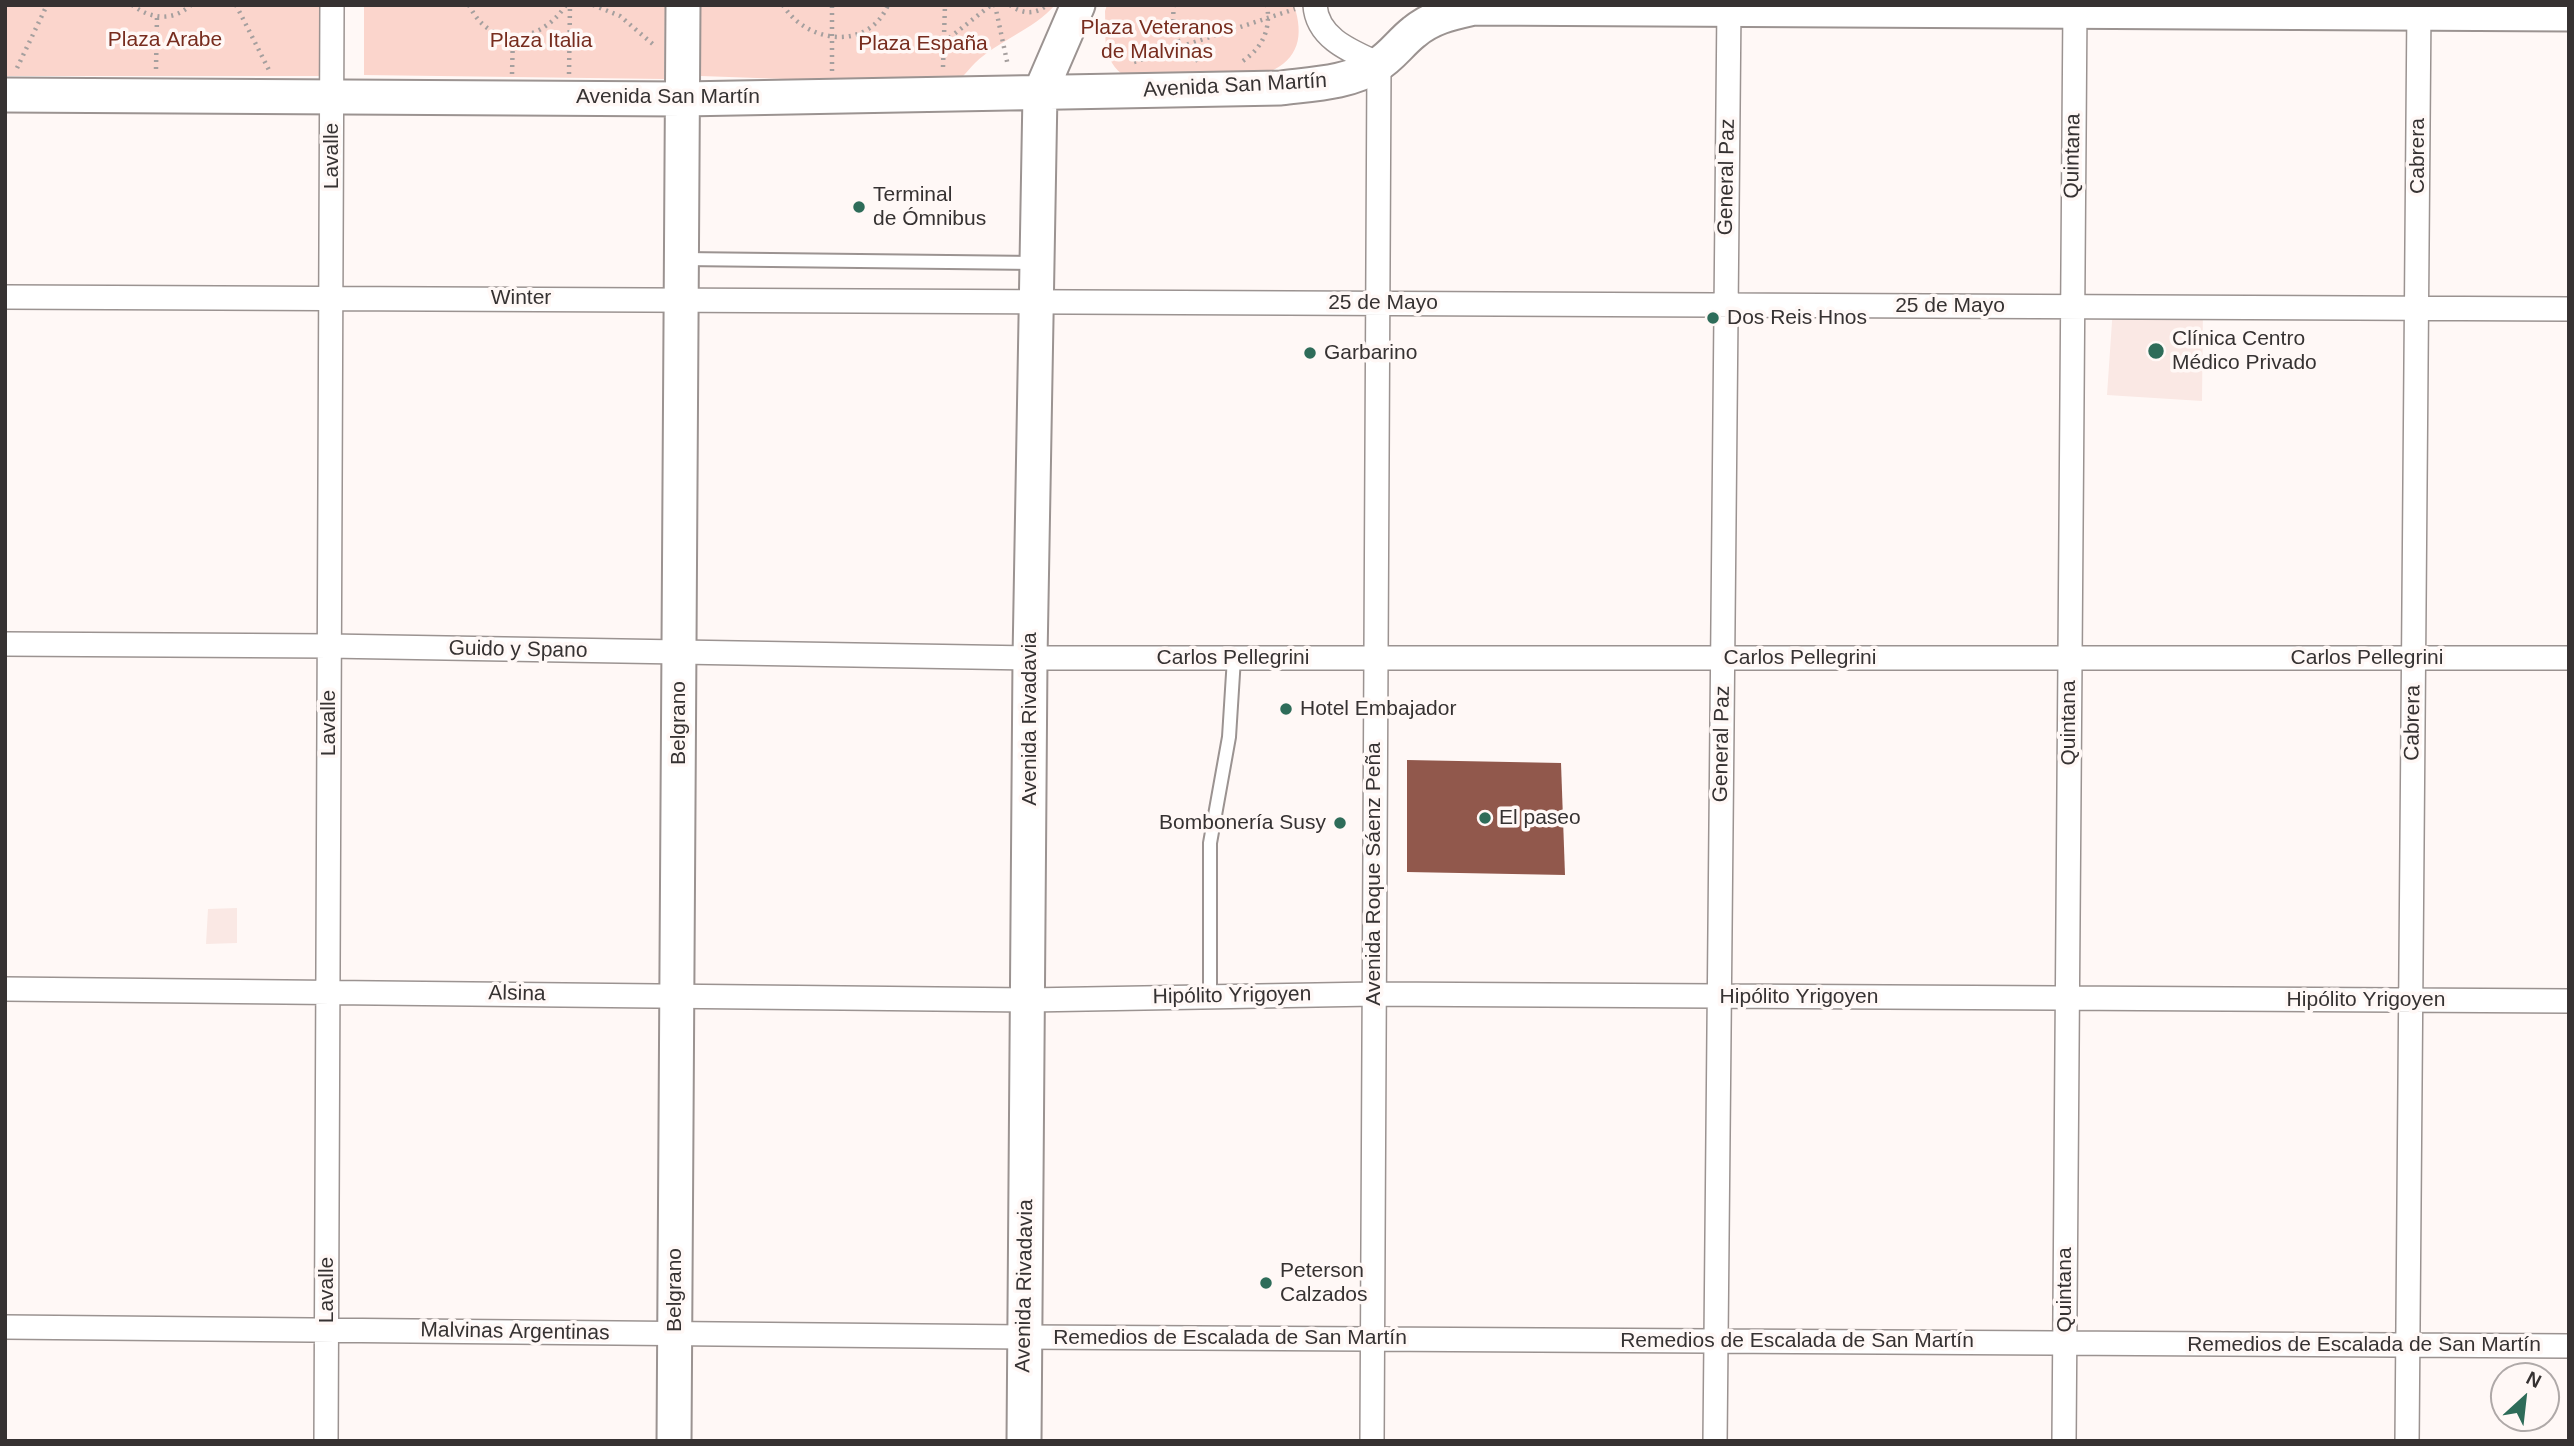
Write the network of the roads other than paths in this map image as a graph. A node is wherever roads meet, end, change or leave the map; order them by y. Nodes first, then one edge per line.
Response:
1 (332, 5) edge
2 (683, 5) edge
3 (1077, 5) edge
4 (1315, 5) edge
5 (1729, 7) edge
6 (2075, 8) edge
7 (2419, 9) edge
8 (2569, 14) edge
9 (1379, 64) junction
10 (683, 86) junction
11 (8, 88) edge
12 (1027, 93) junction
13 (332, 96) junction
14 (682, 259) junction
15 (1038, 263) junction
16 (5, 297) edge
17 (331, 297) junction
18 (682, 300) junction
19 (1037, 301) junction
20 (1377, 303) junction
21 (1726, 304) junction
22 (2072, 306) junction
23 (2417, 308) junction
24 (2569, 309) edge
25 (5, 644) edge
26 (329, 646) junction
27 (680, 654) junction
28 (1030, 658) junction
29 (1234, 658) junction
30 (1376, 658) junction
31 (1723, 658) junction
32 (2069, 658) junction
33 (2414, 658) junction
34 (2569, 658) edge
35 (5, 989) edge
36 (328, 992) junction
37 (1374, 994) junction
38 (677, 996) junction
39 (1720, 996) junction
40 (1210, 997) junction
41 (2067, 998) junction
42 (1028, 1000) junction
43 (2411, 1000) junction
44 (2569, 1001) edge
45 (5, 1327) edge
46 (327, 1330) junction
47 (675, 1333) junction
48 (1024, 1337) junction
49 (1372, 1339) junction
50 (1716, 1341) junction
51 (2065, 1343) junction
52 (2408, 1345) junction
53 (2569, 1346) edge
54 (326, 1441) edge
55 (674, 1441) edge
56 (1024, 1441) edge
57 (1371, 1441) edge
58 (1715, 1441) edge
59 (2064, 1441) edge
60 (2407, 1441) edge

1 - 13 street, Lavalle
2 - 10 main road, Belgrano
3 - 12 main road, Avenida Rivadavia
4 - 9 street
5 - 6 main road, Avenida San Martín
5 - 9 main road, Avenida San Martín
5 - 21 street, General Paz
6 - 7 main road, Avenida San Martín
6 - 22 street, Quintana
7 - 8 main road, Avenida San Martín
7 - 23 street, Cabrera
9 - 12 main road, Avenida San Martín
9 - 20 street, Avenida Roque Sáenz Peña
10 - 12 main road, Avenida San Martín
10 - 13 main road, Avenida San Martín
10 - 14 main road, Belgrano
11 - 13 main road, Avenida San Martín
12 - 15 main road, Avenida Rivadavia
13 - 17 street, Lavalle
14 - 15 lane
14 - 18 main road, Belgrano
15 - 19 main road, Avenida Rivadavia
16 - 17 street, Winter
17 - 18 street, Winter
17 - 26 street, Lavalle
18 - 19 street, Winter
18 - 27 main road, Belgrano
19 - 20 street, 25 de Mayo
19 - 28 main road, Avenida Rivadavia
20 - 21 street, 25 de Mayo
20 - 30 street, Avenida Roque Sáenz Peña
21 - 22 street, 25 de Mayo
21 - 31 street, General Paz
22 - 23 street, 25 de Mayo
22 - 32 street, Quintana
23 - 24 street, 25 de Mayo
23 - 33 street, Cabrera
25 - 26 street, Guido y Spano
26 - 27 street, Guido y Spano
26 - 36 street, Lavalle
27 - 28 street, Guido y Spano
27 - 38 main road, Belgrano
28 - 29 street, Carlos Pellegrini
28 - 42 main road, Avenida Rivadavia
29 - 30 street, Carlos Pellegrini
29 - 40 lane
30 - 31 street, Carlos Pellegrini
30 - 37 street, Avenida Roque Sáenz Peña
31 - 32 street, Carlos Pellegrini
31 - 39 street, General Paz
32 - 33 street, Carlos Pellegrini
32 - 41 street, Quintana
33 - 34 street, Carlos Pellegrini
33 - 43 street, Cabrera
35 - 36 street, Alsina
36 - 38 street, Alsina
36 - 46 street, Lavalle
37 - 39 street, Hipólito Yrigoyen
37 - 40 street, Hipólito Yrigoyen
37 - 49 street, Avenida Roque Sáenz Peña
38 - 42 street, Alsina
38 - 47 main road, Belgrano
39 - 41 street, Hipólito Yrigoyen
39 - 50 street, General Paz
40 - 42 street, Hipólito Yrigoyen
41 - 43 street, Hipólito Yrigoyen
41 - 51 street, Quintana
42 - 48 main road, Avenida Rivadavia
43 - 44 street, Hipólito Yrigoyen
43 - 52 street, Cabrera
45 - 46 street, Malvinas Argentinas
46 - 47 street, Malvinas Argentinas
46 - 54 street, Lavalle
47 - 48 street, Malvinas Argentinas
47 - 55 main road, Belgrano
48 - 49 street, Remedios de Escalada de San Martín
48 - 56 main road, Avenida Rivadavia
49 - 50 street, Remedios de Escalada de San Martín
49 - 57 street, Avenida Roque Sáenz Peña
50 - 51 street, Remedios de Escalada de San Martín
50 - 58 street, General Paz
51 - 52 street, Remedios de Escalada de San Martín
51 - 59 street, Quintana
52 - 53 street, Remedios de Escalada de San Martín
52 - 60 street, Cabrera

